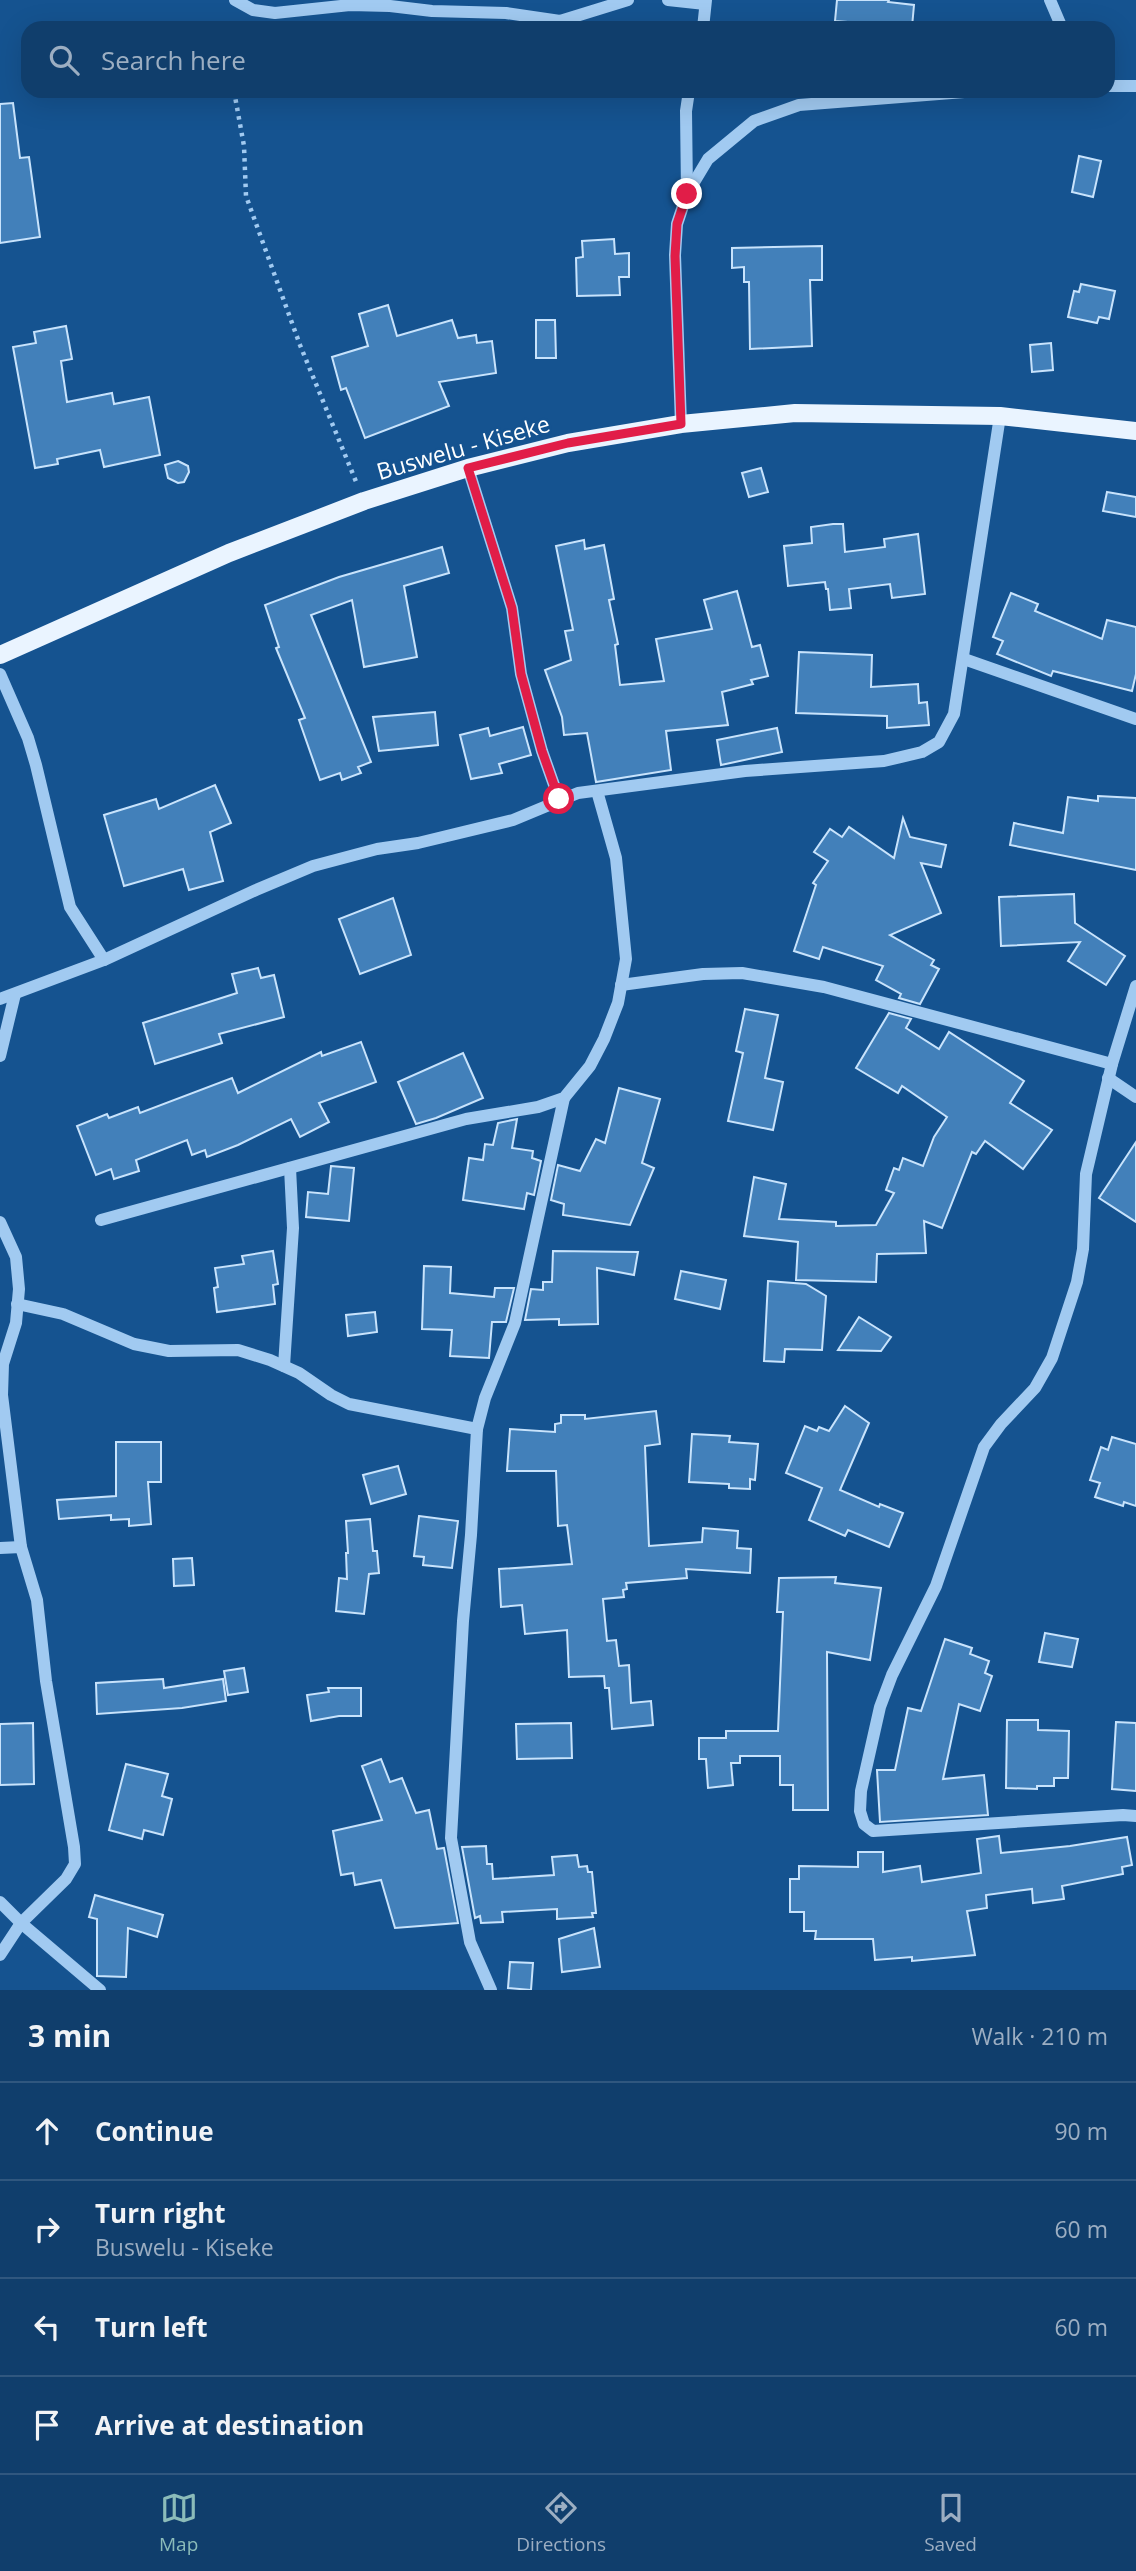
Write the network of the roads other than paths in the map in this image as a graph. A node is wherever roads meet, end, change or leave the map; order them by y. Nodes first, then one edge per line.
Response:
1 (235, 0) edge
2 (628, 0) edge
3 (668, 0) edge
4 (1050, 0) edge
5 (706, 2) edge
6 (704, 21) edge
7 (1059, 21) edge
8 (1115, 86) edge
9 (1136, 86) edge
10 (689, 98) edge
11 (888, 98) edge
12 (687, 194) junction
13 (1000, 416) junction
14 (681, 424) junction
15 (1136, 431) edge
16 (468, 468) junction
17 (0, 655) edge
18 (964, 659) junction
19 (0, 674) edge
20 (1136, 719) edge
21 (597, 792) junction
22 (559, 799) junction
23 (104, 960) junction
24 (621, 985) junction
25 (1136, 986) edge
26 (15, 994) junction
27 (0, 999) edge
28 (0, 1056) edge
29 (1111, 1064) junction
30 (1108, 1078) junction
31 (1136, 1097) edge
32 (564, 1098) junction
33 (290, 1168) junction
34 (101, 1220) dead end
35 (0, 1222) edge
36 (17, 1304) junction
37 (284, 1366) junction
38 (477, 1429) junction
39 (21, 1547) junction
40 (0, 1548) edge
41 (1136, 1816) edge
42 (0, 1902) edge
43 (21, 1923) junction
44 (0, 1955) edge
45 (100, 1990) edge
46 (491, 1990) edge

1 - 2 street
3 - 5 street
4 - 7 street
5 - 6 street
8 - 9 street
10 - 12 street
11 - 12 street
12 - 14 street
13 - 14 main road, Buswelu - Kiseke
13 - 15 main road, Buswelu - Kiseke
13 - 18 street
14 - 16 main road, Buswelu - Kiseke
16 - 17 main road, Buswelu - Kiseke
16 - 22 street
18 - 20 street
18 - 21 street
19 - 23 street
21 - 22 street
21 - 24 street
22 - 23 street
23 - 26 street
24 - 29 street
24 - 32 street
25 - 29 street
26 - 27 street
26 - 28 street
29 - 30 street
30 - 31 street
30 - 41 street
32 - 33 street
32 - 38 street
33 - 34 street
33 - 37 street
35 - 36 street
36 - 37 street
36 - 39 street
37 - 38 street
38 - 46 street
39 - 40 street
39 - 43 street
42 - 43 street
43 - 44 street
43 - 45 street

